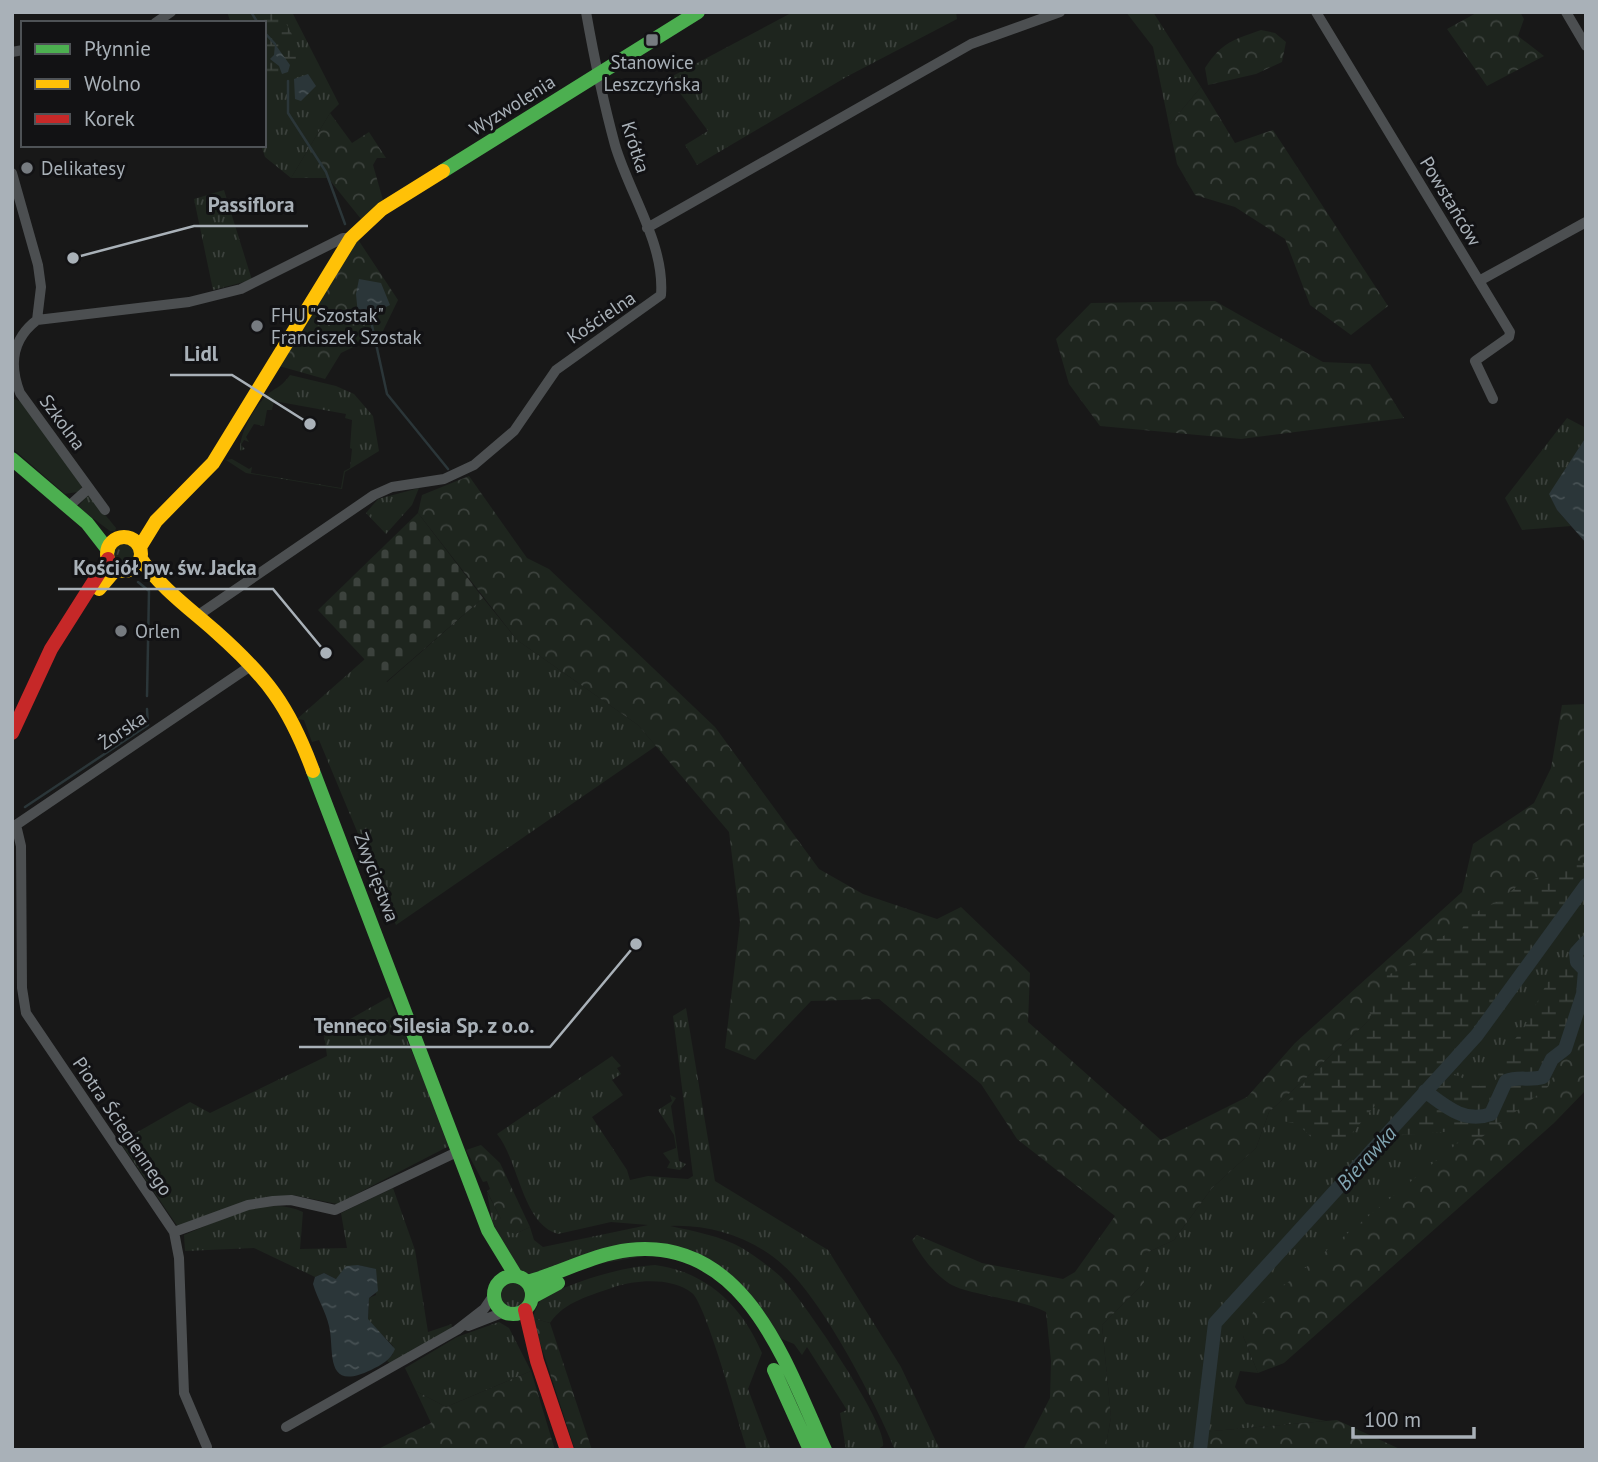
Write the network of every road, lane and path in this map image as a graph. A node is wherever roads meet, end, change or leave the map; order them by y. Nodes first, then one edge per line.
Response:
1 (586, 12) edge
2 (698, 12) edge
3 (1060, 12) edge
4 (1316, 12) edge
5 (1566, 12) edge
6 (1586, 46) edge
7 (598, 74) junction
8 (12, 173) edge
9 (1586, 222) edge
10 (647, 229) junction
11 (351, 239) junction
12 (1479, 281) junction
13 (37, 320) junction
14 (13, 373) edge
15 (1493, 398) dead end
16 (12, 458) edge
17 (89, 488) junction
18 (68, 507) junction
19 (105, 510) dead end
20 (124, 554) junction
21 (197, 616) junction
22 (252, 665) junction
23 (12, 733) edge
24 (14, 827) edge
25 (458, 1151) junction
26 (488, 1230) junction
27 (174, 1232) junction
28 (496, 1289) junction
29 (525, 1291) junction
30 (507, 1313) junction
31 (457, 1330) junction
32 (537, 1361) junction
33 (286, 1427) dead end
34 (207, 1447) dead end
35 (567, 1450) edge
36 (810, 1450) edge
37 (825, 1450) edge

1 - 7 street, Krótka
2 - 7 main road, Wyzwolenia
3 - 10 street
4 - 12 street, Powstańców
5 - 6 street
7 - 10 street, Krótka
7 - 11 main road, Wyzwolenia
8 - 13 street
9 - 12 street
10 - 21 street, Kościelna
11 - 13 street, Wyzwolenia
11 - 20 main road, Wyzwolenia
12 - 15 street, Powstańców
13 - 14 street
14 - 17 street, Szkolna
16 - 18 main road, Zwycięstwa
17 - 18 street
17 - 19 street, Szkolna
18 - 20 main road, Zwycięstwa
20 - 21 main road, Zwycięstwa
20 - 23 main road
21 - 22 main road, Zwycięstwa
22 - 24 street, Żorska
22 - 25 main road, Zwycięstwa
24 - 27 street, Piotra Ściegiennego
25 - 26 main road, Zwycięstwa
25 - 27 street
26 - 28 main road, Zwycięstwa
26 - 29 main road, Zwycięstwa
27 - 34 street, Piotra Ściegiennego
28 - 29 main road
28 - 30 main road, Zwycięstwa
28 - 31 street
29 - 30 main road
29 - 32 main road, Zwycięstwa
29 - 36 main road
29 - 37 main road
30 - 31 street
30 - 32 main road, Zwycięstwa
31 - 33 street
32 - 35 main road, Zwycięstwa

